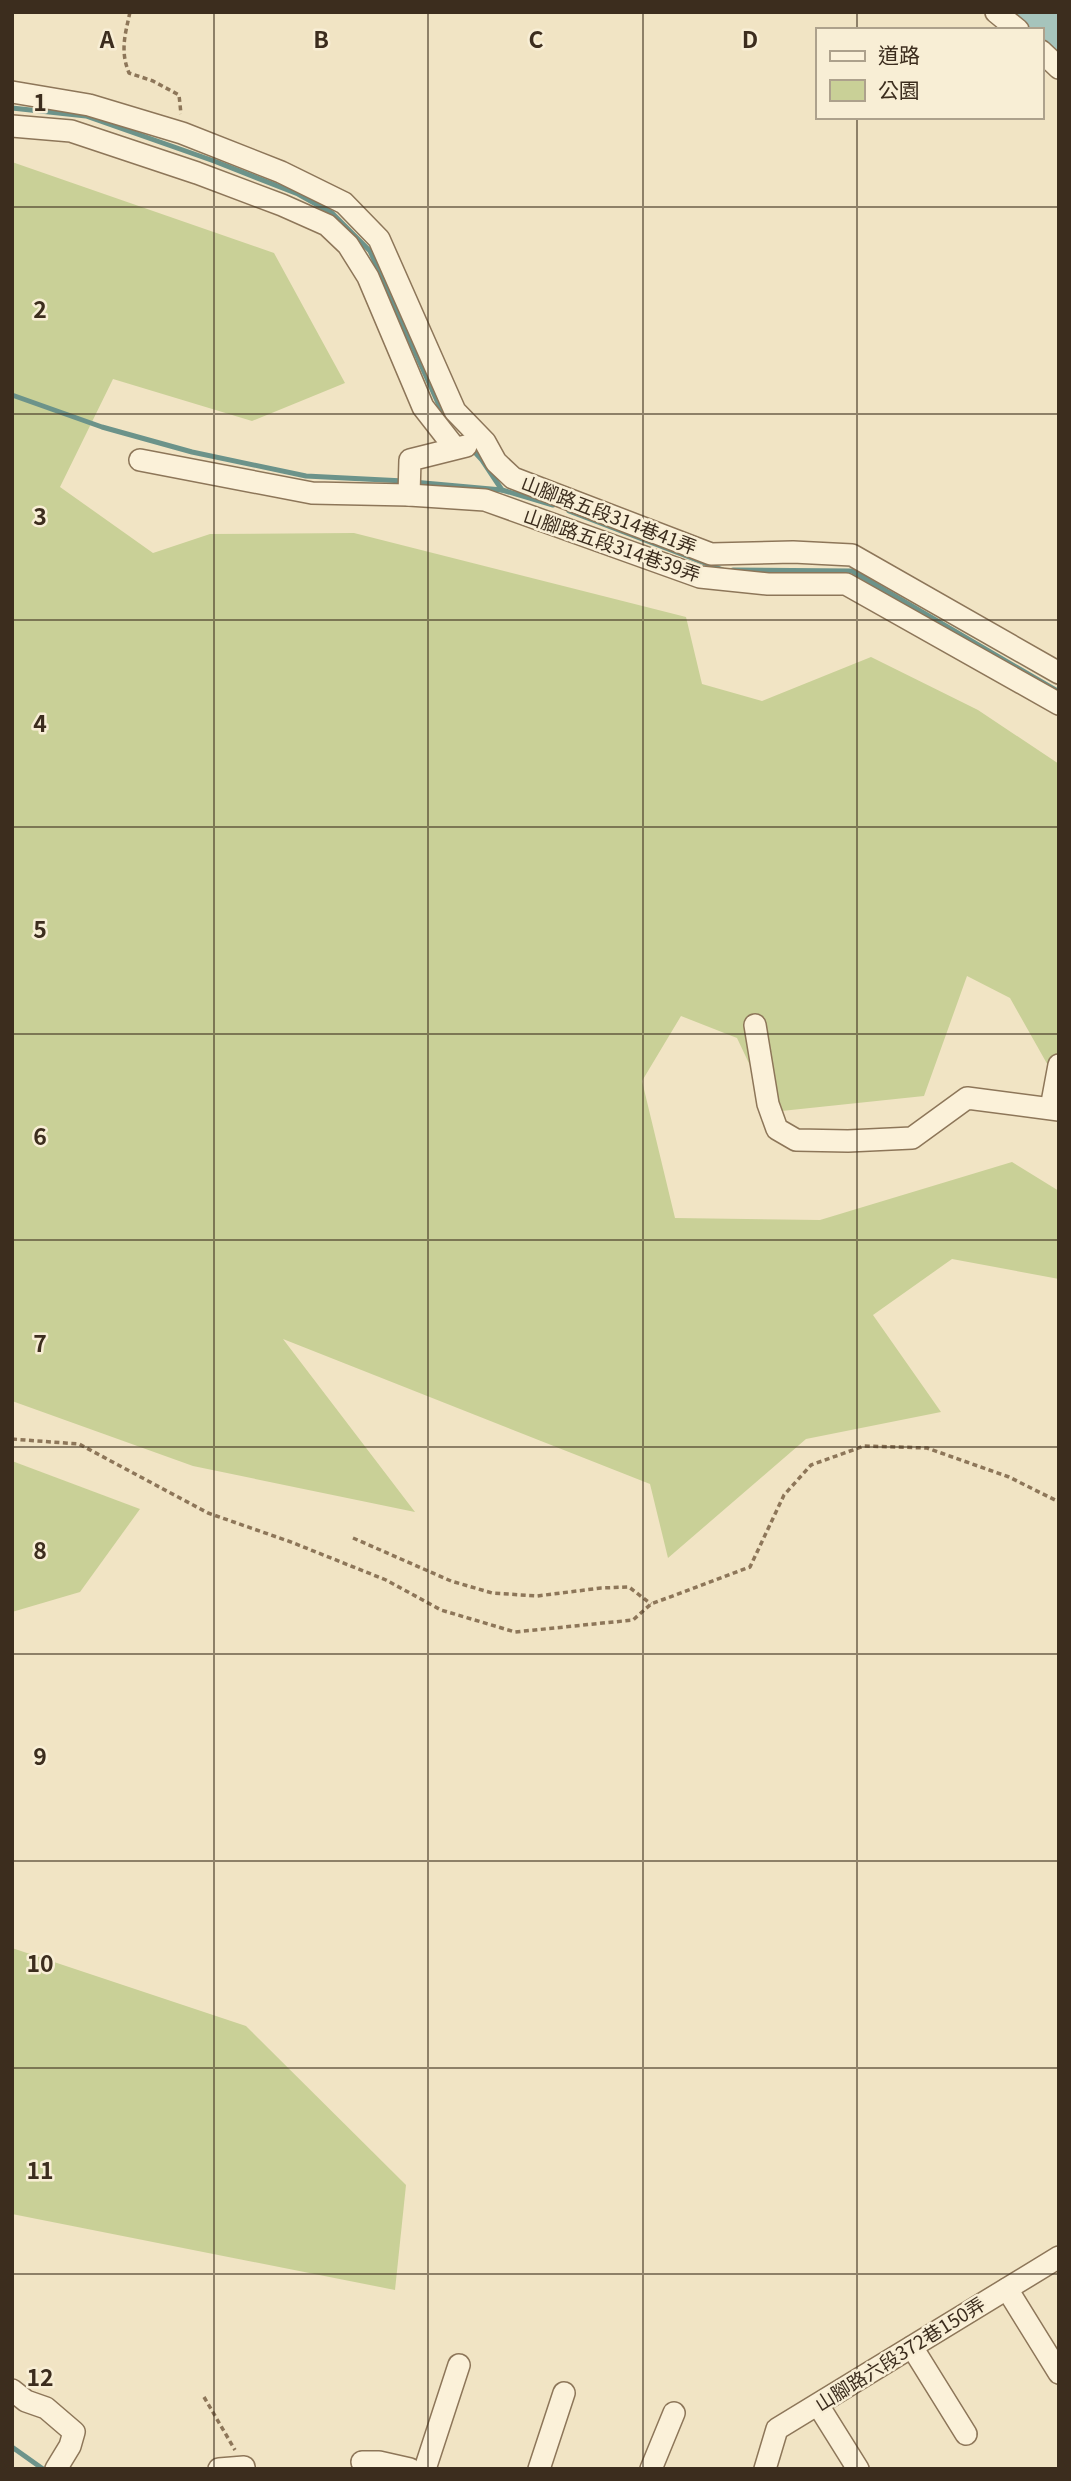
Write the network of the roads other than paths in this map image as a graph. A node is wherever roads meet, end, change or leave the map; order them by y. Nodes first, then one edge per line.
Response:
1 (996, 12) edge
2 (1016, 28) edge
3 (1043, 53) edge
4 (1059, 68) edge
5 (12, 92) edge
6 (12, 126) edge
7 (485, 442) junction
8 (455, 448) junction
9 (140, 460) dead end
10 (409, 495) junction
11 (1059, 673) edge
12 (1059, 704) edge
13 (755, 1026) dead end
14 (1059, 1065) edge
15 (1055, 1109) edge
16 (1059, 2257) edge
17 (1007, 2289) junction
18 (912, 2347) junction
19 (459, 2365) dead end
20 (1059, 2373) edge
21 (12, 2390) edge
22 (564, 2393) dead end
23 (818, 2405) junction
24 (674, 2413) dead end
25 (966, 2434) dead end
26 (362, 2462) dead end
27 (64, 2467) edge
28 (244, 2468) edge
29 (219, 2469) edge
30 (411, 2469) edge
31 (425, 2469) edge
32 (539, 2469) edge
33 (651, 2469) edge
34 (765, 2469) edge
35 (858, 2469) edge

1 - 2 lane
3 - 4 lane
5 - 7 lane, 山腳路五段314巷41弄
6 - 8 lane
7 - 8 lane
7 - 11 lane, 山腳路五段314巷41弄
8 - 10 lane
9 - 10 lane, 山腳路五段314巷39弄
10 - 12 lane, 山腳路五段314巷39弄
13 - 15 lane
14 - 15 lane
16 - 17 lane, 山腳路六段372巷150弄
17 - 18 lane, 山腳路六段372巷150弄
17 - 20 lane
18 - 23 lane, 山腳路六段372巷150弄
18 - 25 lane
19 - 31 lane
21 - 27 lane
22 - 32 lane
23 - 34 lane, 山腳路六段372巷150弄
23 - 35 lane
24 - 33 lane
26 - 30 lane
28 - 29 lane

